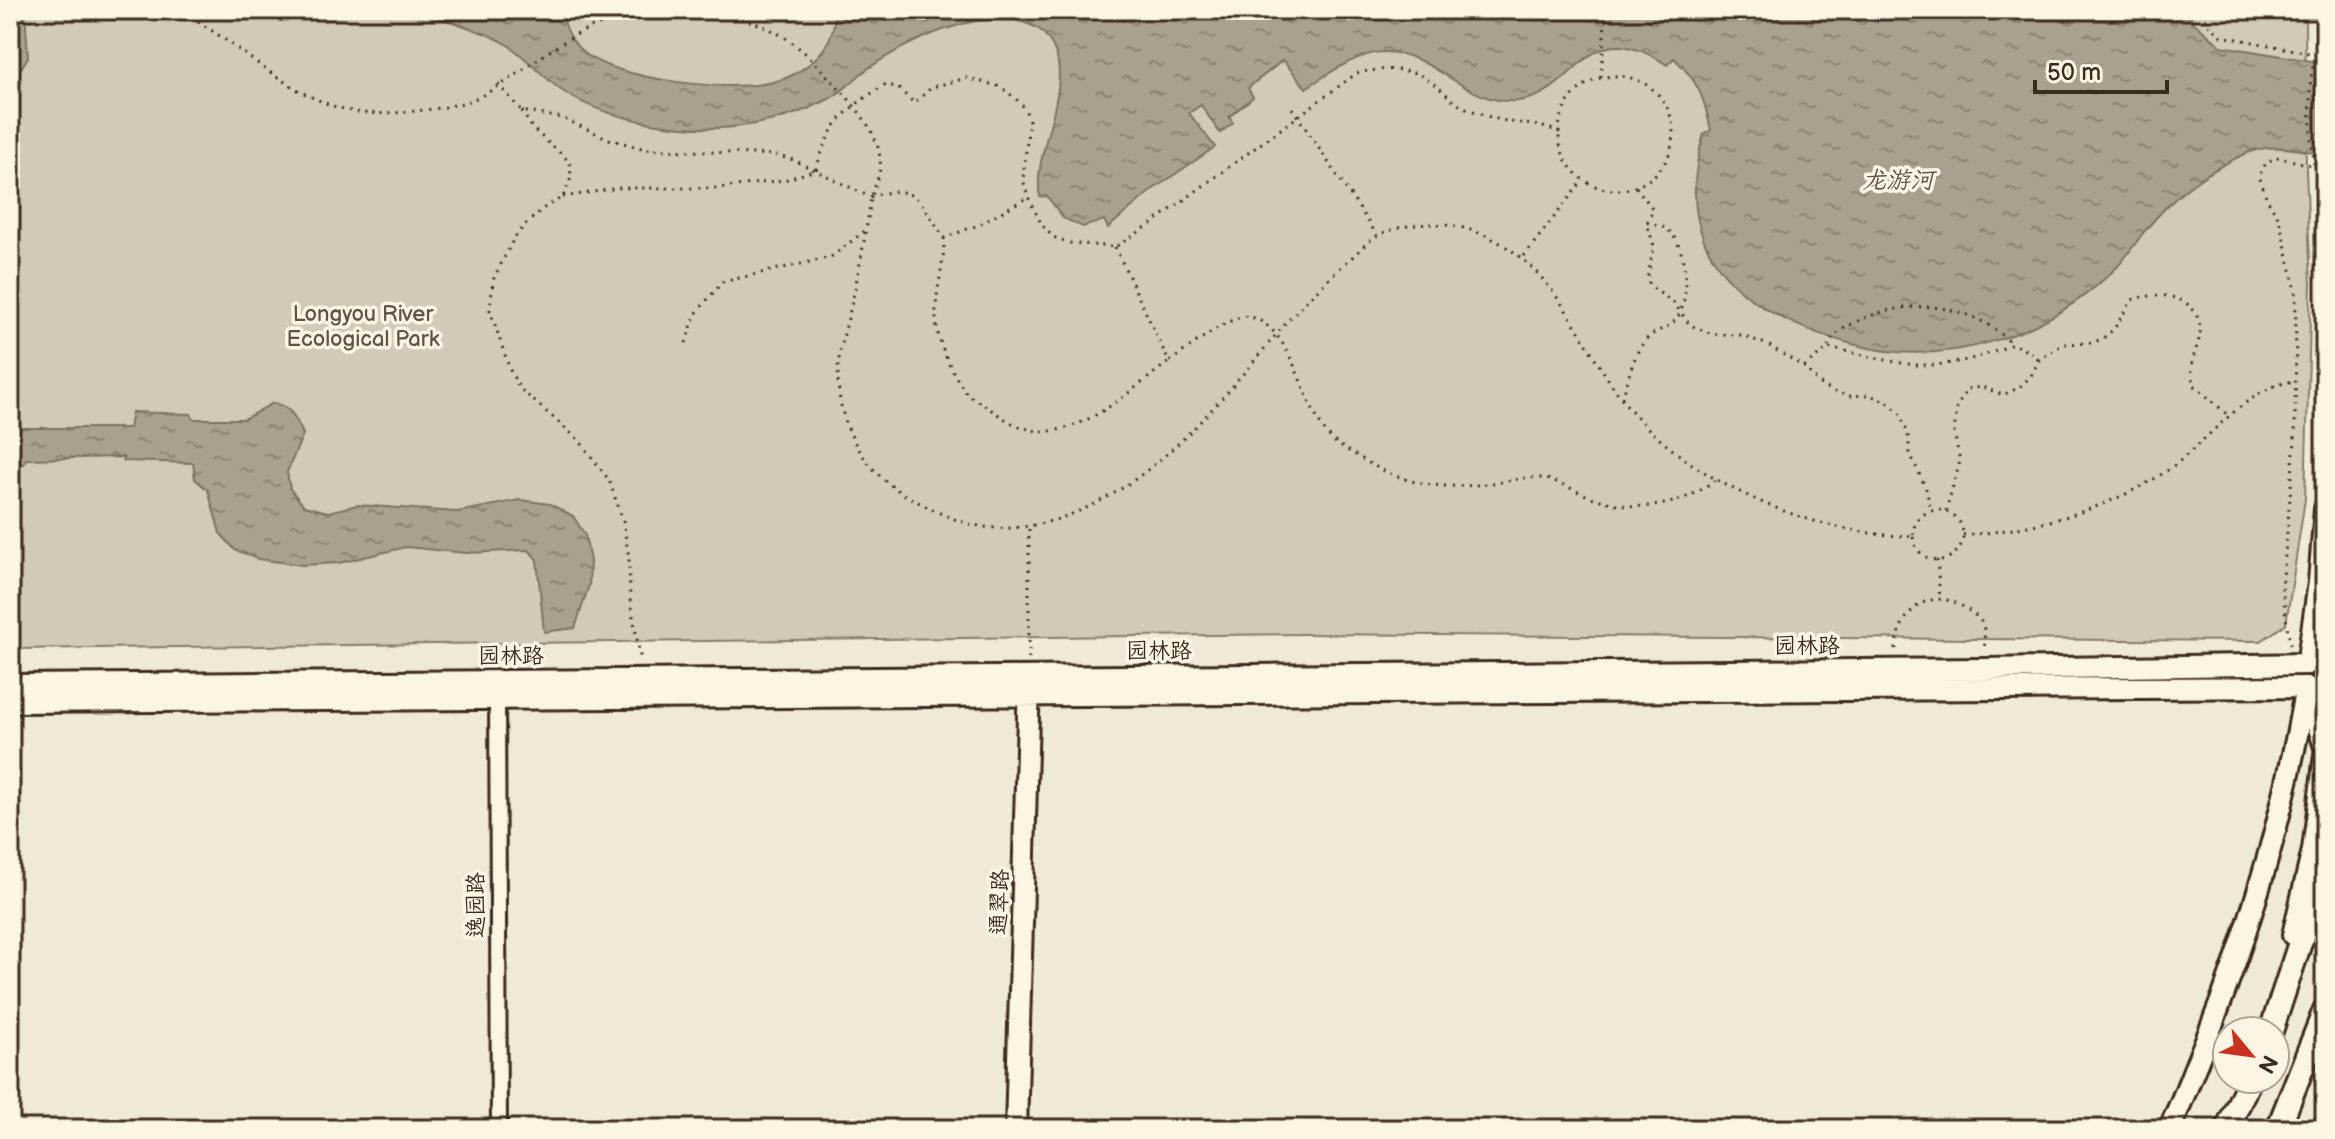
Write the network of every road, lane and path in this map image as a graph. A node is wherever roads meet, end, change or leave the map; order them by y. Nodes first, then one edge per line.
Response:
1 (177, 10) edge
2 (1606, 10) edge
3 (2202, 10) edge
4 (2321, 10) edge
5 (2325, 56) edge
6 (1601, 77) junction
7 (498, 84) junction
8 (852, 106) junction
9 (1292, 108) dead end
10 (522, 111) junction
11 (1298, 116) junction
12 (1559, 132) junction
13 (2325, 168) edge
14 (816, 170) junction
15 (1583, 180) junction
16 (1636, 187) junction
17 (563, 197) junction
18 (870, 197) junction
19 (1028, 197) junction
20 (1647, 223) junction
21 (2325, 223) edge
22 (866, 230) junction
23 (1377, 235) junction
24 (944, 238) junction
25 (1115, 247) junction
26 (1523, 257) junction
27 (1680, 314) junction
28 (1276, 335) junction
29 (686, 343) dead end
30 (2012, 344) junction
31 (1828, 348) junction
32 (2039, 360) junction
33 (1169, 362) junction
34 (1804, 367) junction
35 (2296, 381) junction
36 (1622, 398) junction
37 (2230, 417) junction
38 (1716, 479) junction
39 (2325, 509) edge
40 (1931, 510) junction
41 (1946, 511) junction
42 (1029, 527) junction
43 (1963, 535) junction
44 (1913, 536) junction
45 (1937, 560) junction
46 (1940, 599) junction
47 (2325, 633) edge
48 (2300, 664) junction
49 (1894, 669) junction
50 (1986, 669) junction
51 (644, 680) junction
52 (10, 685) edge
53 (1030, 685) junction
54 (2306, 687) junction
55 (497, 688) junction
56 (10, 702) edge
57 (2325, 747) edge
58 (2325, 755) edge
59 (2325, 857) edge
60 (2325, 1010) edge
61 (2275, 1015) edge
62 (2276, 1015) edge
63 (2243, 1095) edge
64 (499, 1129) edge
65 (1016, 1129) edge
66 (2169, 1129) edge
67 (2227, 1129) edge
68 (2278, 1129) edge

1 - 7 path
2 - 6 path
3 - 5 path
4 - 21 path, bridge
6 - 12 path
6 - 16 path
7 - 8 path
7 - 10 path
8 - 14 path
8 - 18 path
8 - 19 path
9 - 11 path
10 - 14 path
10 - 17 path
11 - 12 path
11 - 23 path
11 - 25 path
12 - 15 path
13 - 35 path
14 - 17 path
14 - 18 path
15 - 16 path
15 - 26 path
16 - 20 path
17 - 51 path
18 - 22 path
18 - 24 path
19 - 24 path
19 - 25 path
20 - 27 path
20 - 27 path
22 - 29 path
22 - 42 path
23 - 26 path
23 - 28 path
24 - 33 path
25 - 33 path
26 - 36 path
27 - 34 path
27 - 36 path
28 - 33 path
28 - 38 path
28 - 42 path
30 - 31 path
30 - 31 path
30 - 32 path
31 - 34 path
32 - 37 path
32 - 41 path
34 - 40 path
35 - 37 path
35 - 48 path
36 - 38 path
37 - 43 path
38 - 44 path
39 - 48 street
40 - 41 path
40 - 44 path
41 - 43 path
42 - 53 path
43 - 45 path
44 - 45 path
45 - 46 path
46 - 49 path
46 - 50 path
47 - 48 street
48 - 50 street, 园林路
48 - 54 street
49 - 50 street, 园林路
49 - 53 street, 园林路
51 - 53 street, 园林路
51 - 55 street, 园林路
52 - 55 street, 园林路
53 - 54 street, 园林路
53 - 55 street, 园林路
53 - 65 street, 通翠路
54 - 57 street
54 - 66 street
55 - 56 street, 园林路
55 - 64 street, 逸园路
58 - 61 street
59 - 62 main road
60 - 68 main road
63 - 67 main road

